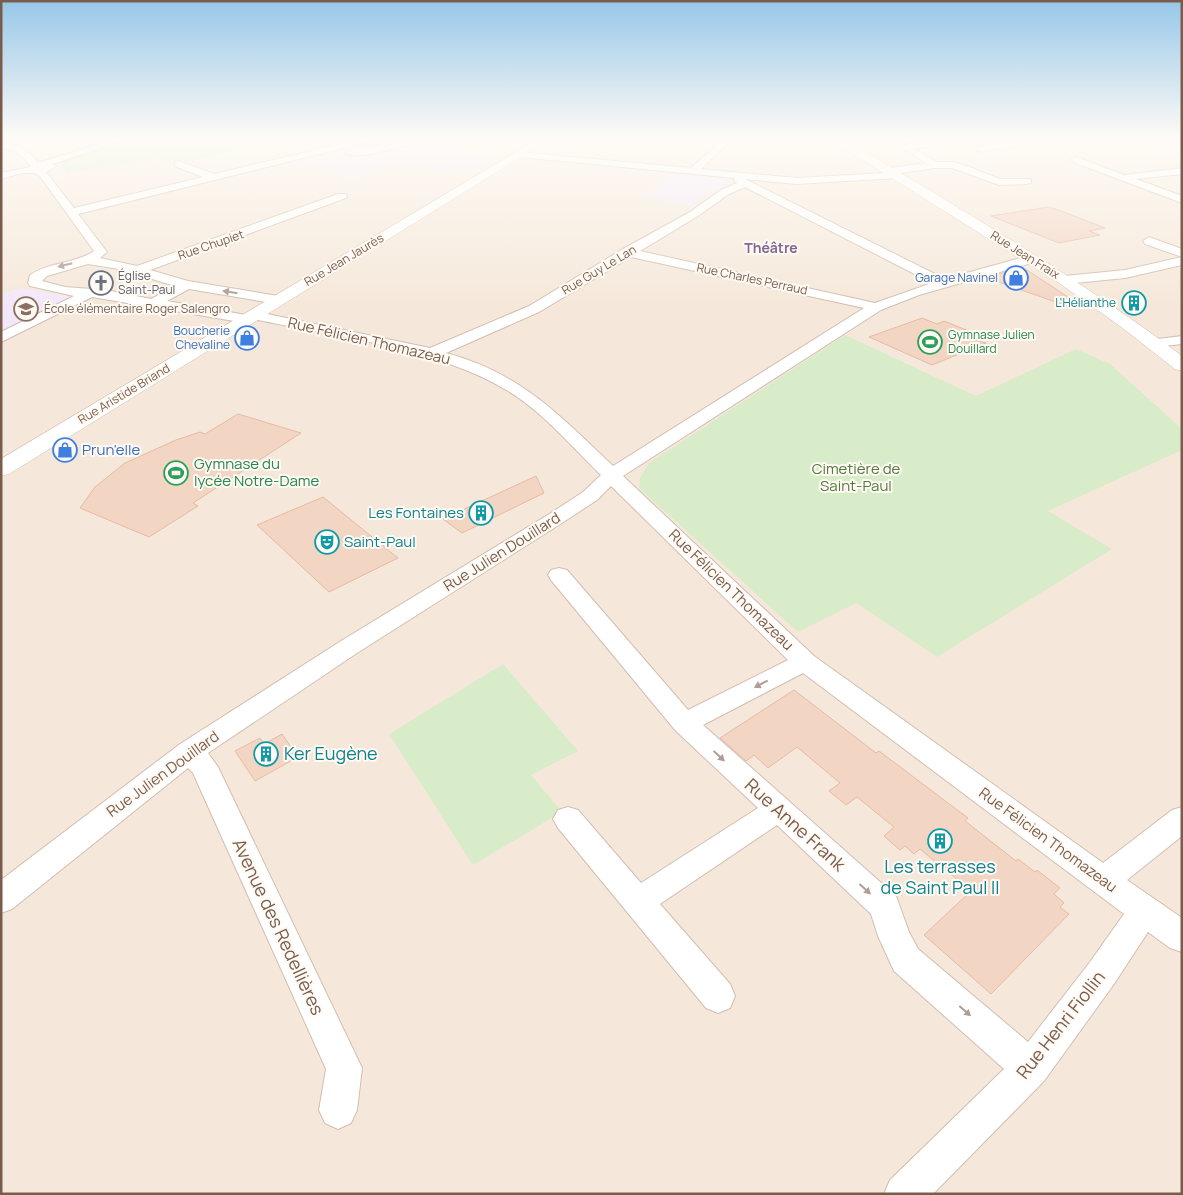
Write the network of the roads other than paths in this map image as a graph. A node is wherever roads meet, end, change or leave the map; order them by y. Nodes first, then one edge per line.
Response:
1 (59, 195) edge
2 (142, 195) edge
3 (452, 195) edge
4 (722, 195) edge
5 (767, 195) edge
6 (929, 195) edge
7 (1168, 195) edge
8 (342, 196) dead end
9 (1182, 200) edge
10 (72, 212) junction
11 (1149, 241) dead end
12 (628, 252) junction
13 (1182, 253) edge
14 (1031, 259) junction
15 (88, 260) junction
16 (1182, 261) edge
17 (136, 271) junction
18 (1065, 280) junction
19 (943, 283) junction
20 (187, 285) junction
21 (90, 293) junction
22 (278, 300) junction
23 (154, 303) junction
24 (876, 307) junction
25 (250, 317) junction
26 (1, 338) edge
27 (1182, 340) edge
28 (1154, 343) junction
29 (432, 353) junction
30 (1182, 365) edge
31 (1, 469) edge
32 (612, 475) junction
33 (558, 575) dead end
34 (805, 662) junction
35 (684, 723) junction
36 (190, 751) junction
37 (777, 810) junction
38 (568, 819) dead end
39 (1182, 819) edge
40 (1104, 880) junction
41 (3, 895) edge
42 (638, 902) junction
43 (1144, 910) junction
44 (1182, 936) edge
45 (718, 996) dead end
46 (1031, 1068) junction
47 (338, 1110) dead end
48 (904, 1194) edge

1 - 10 street
2 - 10 street
3 - 22 main road, Rue Jean Jaurès
4 - 12 street, Rue Guy Le Lan
5 - 19 street
6 - 14 main road, Rue Jean Fraix
7 - 9 street
8 - 17 street, Rue Chupiet
10 - 15 street
11 - 13 street
12 - 24 street, Rue Charles Perraud
12 - 29 street, Rue Guy Le Lan
14 - 18 main road, Rue Jean Fraix
14 - 19 street, Rue Julien Douillard
15 - 17 street
15 -> 21 street, Rue Félicien Thomazeau
16 - 18 street
17 - 20 street
18 - 28 main road, Rue Jean Fraix
19 - 24 street, Rue Julien Douillard
22 -> 20 street
20 - 23 street
21 - 23 street, Rue Félicien Thomazeau
21 - 26 street
22 - 25 main road, Rue Jean Jaurès
23 - 25 street, Rue Félicien Thomazeau
24 - 32 street, Rue Julien Douillard
25 - 29 street, Rue Félicien Thomazeau
25 - 31 main road, Rue Aristide Briand
27 - 28 street
28 - 30 main road, Rue Jean Fraix
29 - 32 street, Rue Félicien Thomazeau
32 - 34 street, Rue Félicien Thomazeau
32 - 36 street, Rue Julien Douillard
33 - 35 street, Rue Anne Frank
34 -> 35 street
34 - 40 street, Rue Félicien Thomazeau
35 -> 37 street, Rue Anne Frank
36 - 41 street, Rue Julien Douillard
36 - 47 street, Avenue des Redellières
37 - 42 street
37 -> 46 street, Rue Anne Frank
38 - 42 street
39 - 40 street
40 - 43 street, Rue Félicien Thomazeau
42 - 45 street
43 - 44 street, Rue Félicien Thomazeau
43 - 46 street, Rue Henri Fiollin
46 - 48 street, Rue Henri Fiollin

